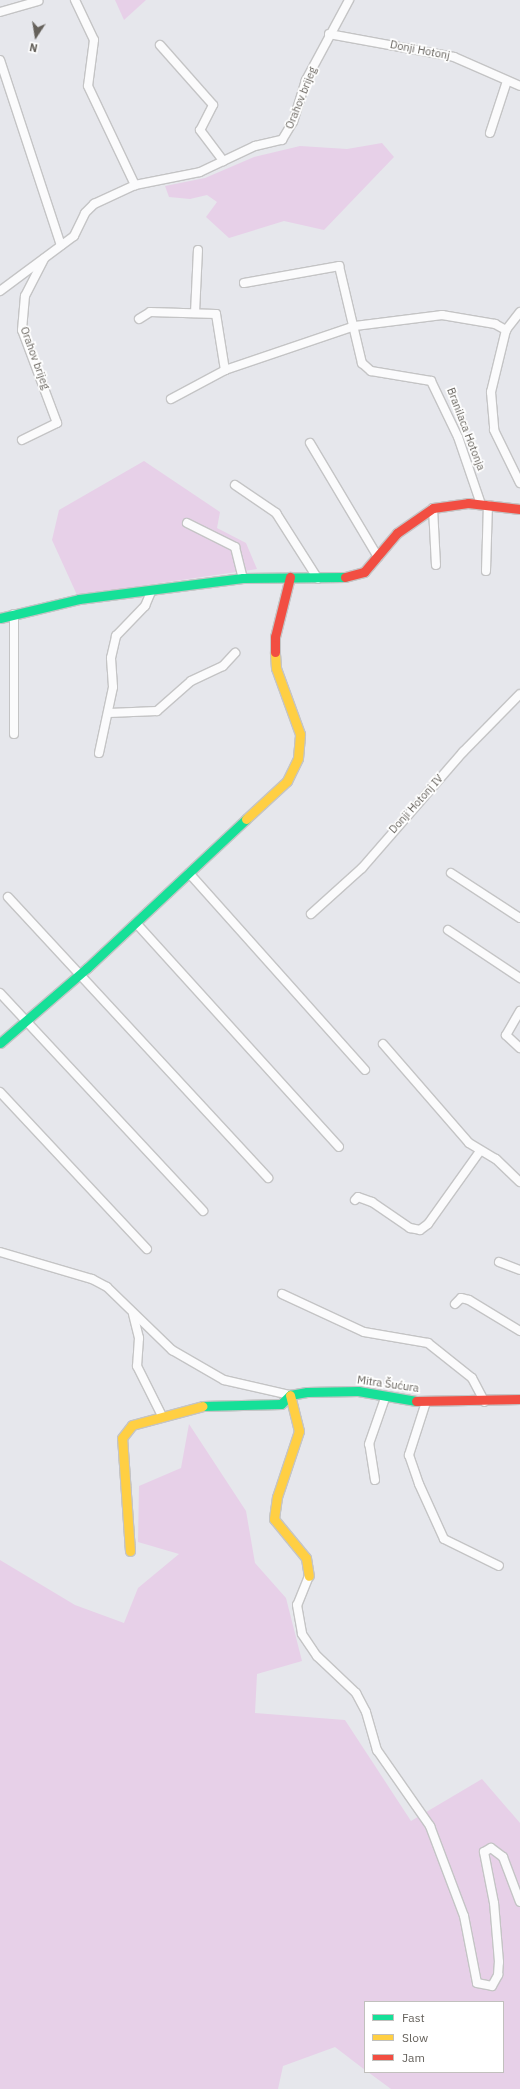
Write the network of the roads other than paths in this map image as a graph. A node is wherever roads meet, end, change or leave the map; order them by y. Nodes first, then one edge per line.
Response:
1 (75, 0) edge
2 (349, 0) edge
3 (38, 1) dead end
4 (0, 12) edge
5 (329, 34) junction
6 (160, 45) dead end
7 (0, 60) edge
8 (507, 81) junction
9 (520, 86) edge
10 (490, 133) dead end
11 (223, 161) junction
12 (135, 185) junction
13 (61, 245) junction
14 (198, 250) dead end
15 (45, 257) junction
16 (244, 283) dead end
17 (0, 291) edge
18 (520, 312) edge
19 (195, 313) junction
20 (139, 319) dead end
21 (355, 326) junction
22 (506, 330) junction
23 (225, 370) junction
24 (171, 399) dead end
25 (22, 440) dead end
26 (310, 443) dead end
27 (520, 483) edge
28 (235, 485) dead end
29 (484, 504) junction
30 (433, 508) junction
31 (520, 509) edge
32 (187, 523) dead end
33 (378, 557) junction
34 (436, 565) dead end
35 (486, 571) dead end
36 (290, 577) junction
37 (243, 578) junction
38 (318, 579) junction
39 (151, 592) junction
40 (14, 614) junction
41 (0, 618) edge
42 (235, 653) dead end
43 (520, 694) edge
44 (109, 713) junction
45 (14, 734) dead end
46 (99, 754) dead end
47 (189, 873) junction
48 (451, 874) dead end
49 (8, 897) dead end
50 (311, 914) dead end
51 (520, 918) edge
52 (136, 923) junction
53 (448, 930) dead end
54 (78, 976) junction
55 (520, 978) edge
56 (0, 993) edge
57 (520, 1011) edge
58 (27, 1022) junction
59 (0, 1043) edge
60 (383, 1044) dead end
61 (520, 1048) edge
62 (365, 1070) dead end
63 (0, 1092) edge
64 (339, 1147) dead end
65 (480, 1151) junction
66 (268, 1178) dead end
67 (520, 1182) edge
68 (355, 1200) dead end
69 (203, 1211) dead end
70 (147, 1249) dead end
71 (0, 1252) edge
72 (499, 1262) dead end
73 (520, 1270) edge
74 (282, 1294) dead end
75 (455, 1304) dead end
76 (133, 1314) junction
77 (520, 1331) edge
78 (290, 1395) junction
79 (385, 1398) junction
80 (520, 1399) edge
81 (426, 1402) junction
82 (485, 1402) junction
83 (162, 1414) junction
84 (375, 1480) dead end
85 (130, 1551) dead end
86 (499, 1566) dead end
87 (309, 1576) joint
88 (520, 1902) edge

1 - 12 street
2 - 5 street, Orahov brijeg
3 - 4 street
5 - 8 street, Donji Hotonj
5 - 11 street, Orahov brijeg
6 - 11 street
7 - 13 street
8 - 9 street, Donji Hotonj
8 - 10 street
11 - 12 street, Orahov brijeg
12 - 13 street, Orahov brijeg
13 - 15 street, Orahov brijeg
14 - 19 street
15 - 17 street, Orahov brijeg
15 - 25 street, Orahov brijeg
16 - 21 street, Branilaca Hotonja
18 - 22 street
19 - 20 street
19 - 23 street
21 - 22 street
21 - 23 street
21 - 29 street, Branilaca Hotonja
22 - 27 street
23 - 24 street
26 - 33 street
28 - 38 street
29 - 30 street
29 - 31 street
29 - 35 street, Branilaca Hotonja
30 - 33 street
30 - 34 street
32 - 37 street
33 - 38 street
36 - 37 street
36 - 38 street
36 - 47 street
37 - 39 street
39 - 40 street
39 - 44 street
40 - 41 street
40 - 45 street
42 - 44 street
43 - 50 street, Donji Hotonj IV
44 - 46 street
47 - 52 street
47 - 62 street
48 - 51 street
49 - 54 street
52 - 54 street
52 - 64 street
53 - 55 street
54 - 58 street
54 - 66 street
56 - 58 street
57 - 61 street
58 - 59 street
58 - 69 street
60 - 65 street
63 - 70 street
65 - 67 street
65 - 68 street
71 - 76 street
72 - 73 street
74 - 82 street
75 - 77 street
76 - 78 street
76 - 83 street
78 - 79 street, Mitra Šućura
78 - 83 street, Mitra Šućura
78 - 87 street
79 - 81 street, Mitra Šućura
79 - 84 street
80 - 82 street, Mitra Šućura
81 - 82 street, Mitra Šućura
81 - 86 street
83 - 85 street, Mitra Šućura
87 - 88 street

